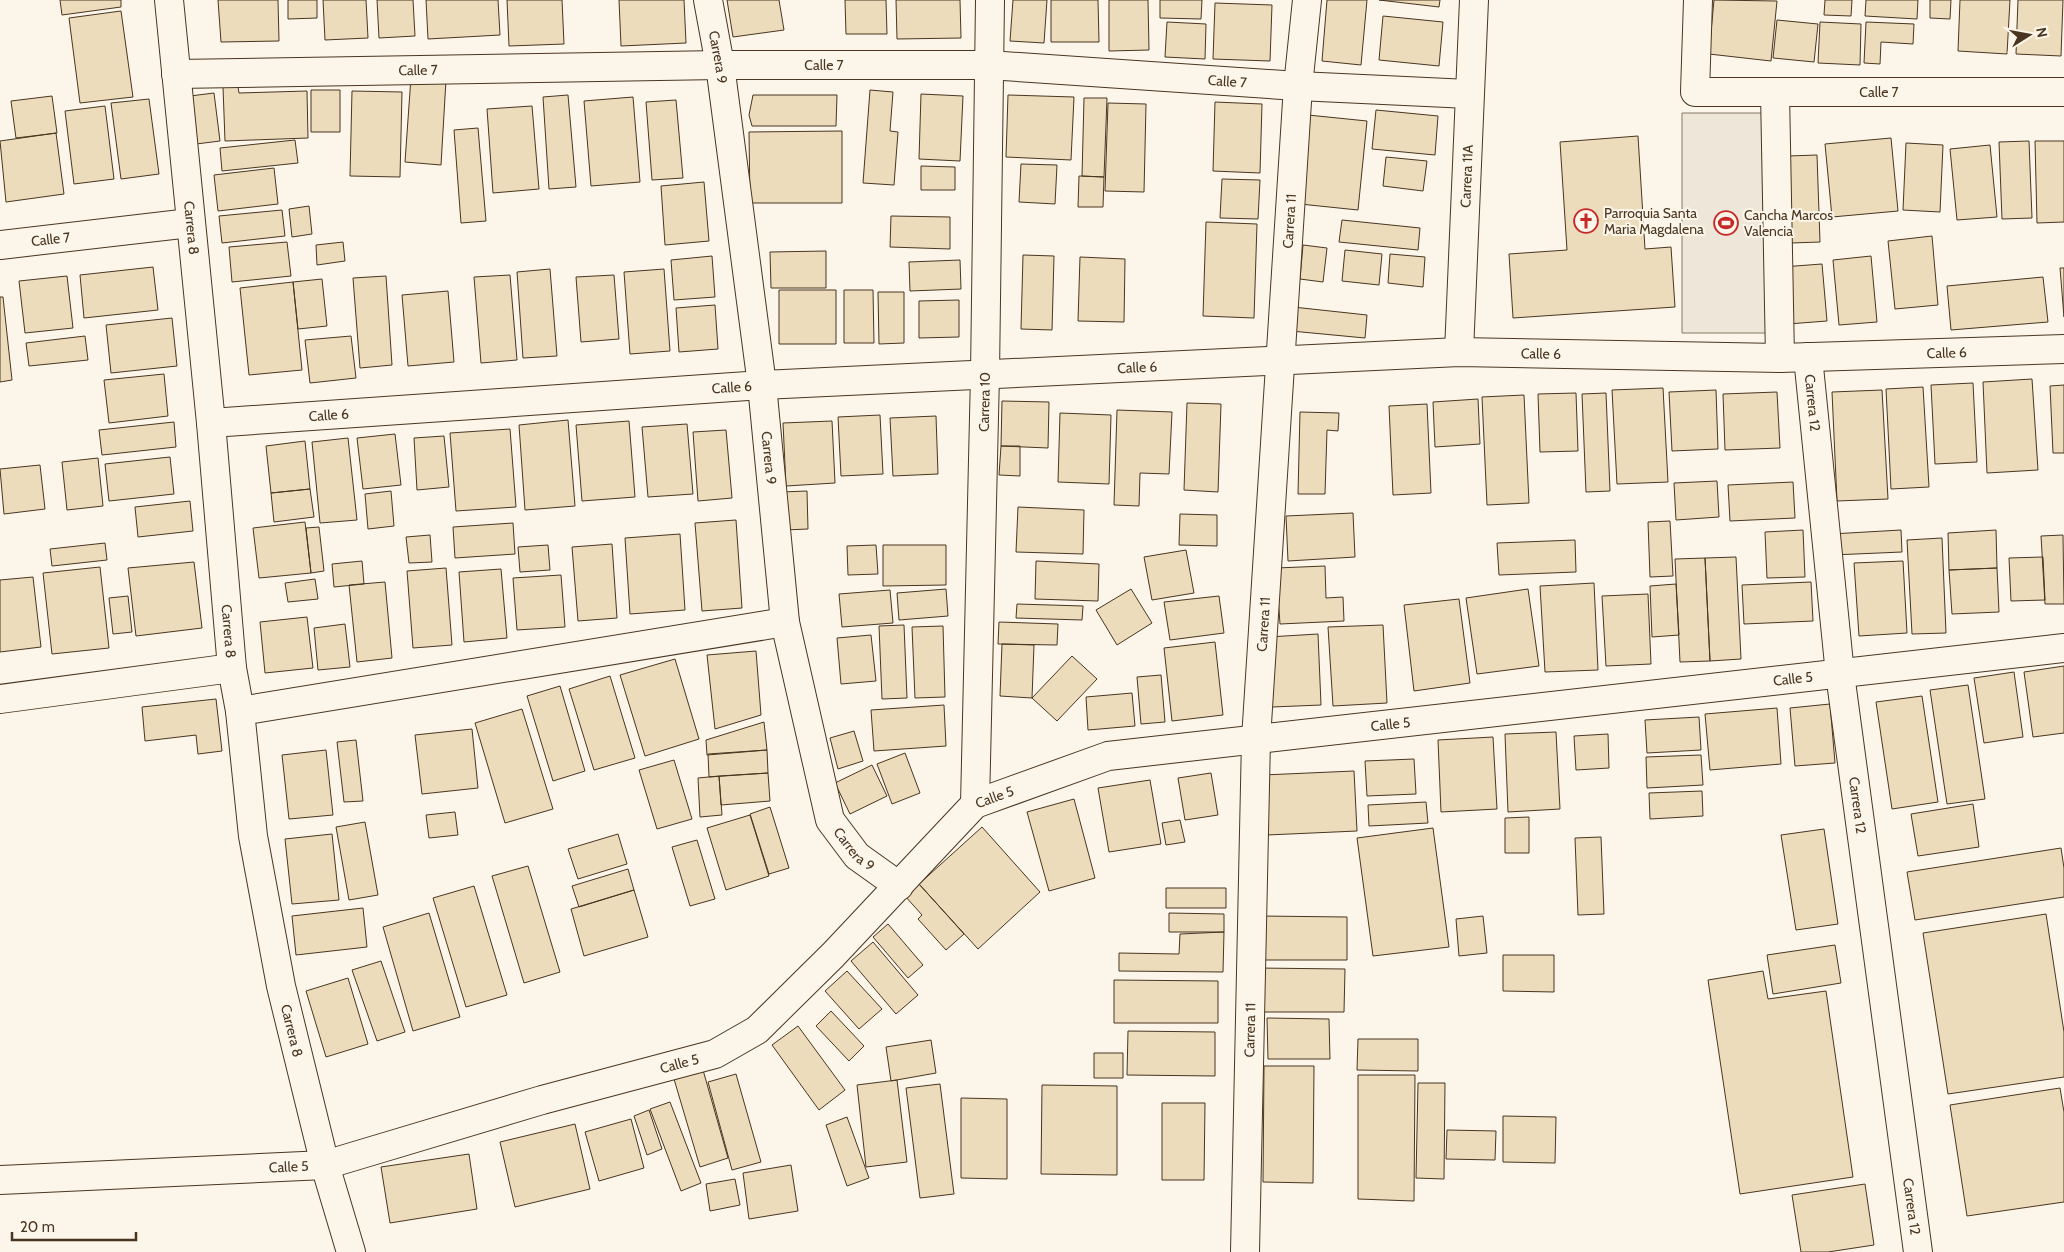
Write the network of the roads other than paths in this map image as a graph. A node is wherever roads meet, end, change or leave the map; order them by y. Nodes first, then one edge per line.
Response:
1 (169, 0) edge
2 (708, 0) edge
3 (990, 0) edge
4 (1307, 0) edge
5 (1474, 0) edge
6 (1698, 0) edge
7 (988, 65) junction
8 (720, 66) junction
9 (176, 74) junction
10 (1298, 86) junction
11 (1775, 92) junction
12 (2064, 92) edge
13 (1469, 94) junction
14 (190, 223) junction
15 (0, 245) edge
16 (2064, 349) edge
17 (1459, 352) junction
18 (1808, 356) junction
19 (1780, 358) junction
20 (1279, 360) junction
21 (985, 374) junction
22 (762, 385) junction
23 (211, 423) junction
24 (785, 622) junction
25 (2064, 648) edge
26 (232, 668) junction
27 (1840, 674) junction
28 (0, 699) edge
29 (240, 711) junction
30 (1256, 739) junction
31 (975, 804) junction
32 (899, 886) junction
33 (325, 1165) junction
34 (0, 1180) edge
35 (351, 1252) edge
36 (1246, 1252) edge
37 (1918, 1252) edge

1 - 9 street, Carrera 8
2 - 8 street, Carrera 9
3 - 7 street, Carrera 10
4 - 10 street, Carrera 11
5 - 13 street, Carrera 11A
6 - 11 street, Calle 7
7 - 8 street, Calle 7
7 - 10 street, Calle 7
7 - 21 street, Carrera 10
8 - 9 street, Calle 7
8 - 22 street, Carrera 9
9 - 14 street, Carrera 8
10 - 13 street, Calle 7
10 - 20 street, Carrera 11
11 - 12 street, Calle 7
11 - 19 street
13 - 17 street, Carrera 11A
14 - 15 street, Calle 7
14 - 23 street, Carrera 8
16 - 18 street, Calle 6
17 - 19 street, Calle 6
17 - 20 street, Calle 6
18 - 19 street, Calle 6
18 - 27 street, Carrera 12
20 - 21 street, Calle 6
20 - 30 street, Carrera 11
21 - 22 street, Calle 6
21 - 31 street, Carrera 10
22 - 23 street, Calle 6
22 - 24 street, Carrera 9
23 - 26 street, Carrera 8
24 - 29 street
24 - 32 street, Carrera 9
25 - 27 street, Calle 5
26 - 28 street
26 - 29 street, Carrera 8
27 - 30 street, Calle 5
27 - 37 street, Carrera 12
29 - 33 street, Carrera 8
30 - 31 street, Calle 5
30 - 36 street, Carrera 11
31 - 32 street, Calle 5
32 - 33 street, Calle 5
33 - 34 street, Calle 5
33 - 35 street, Carrera 8

